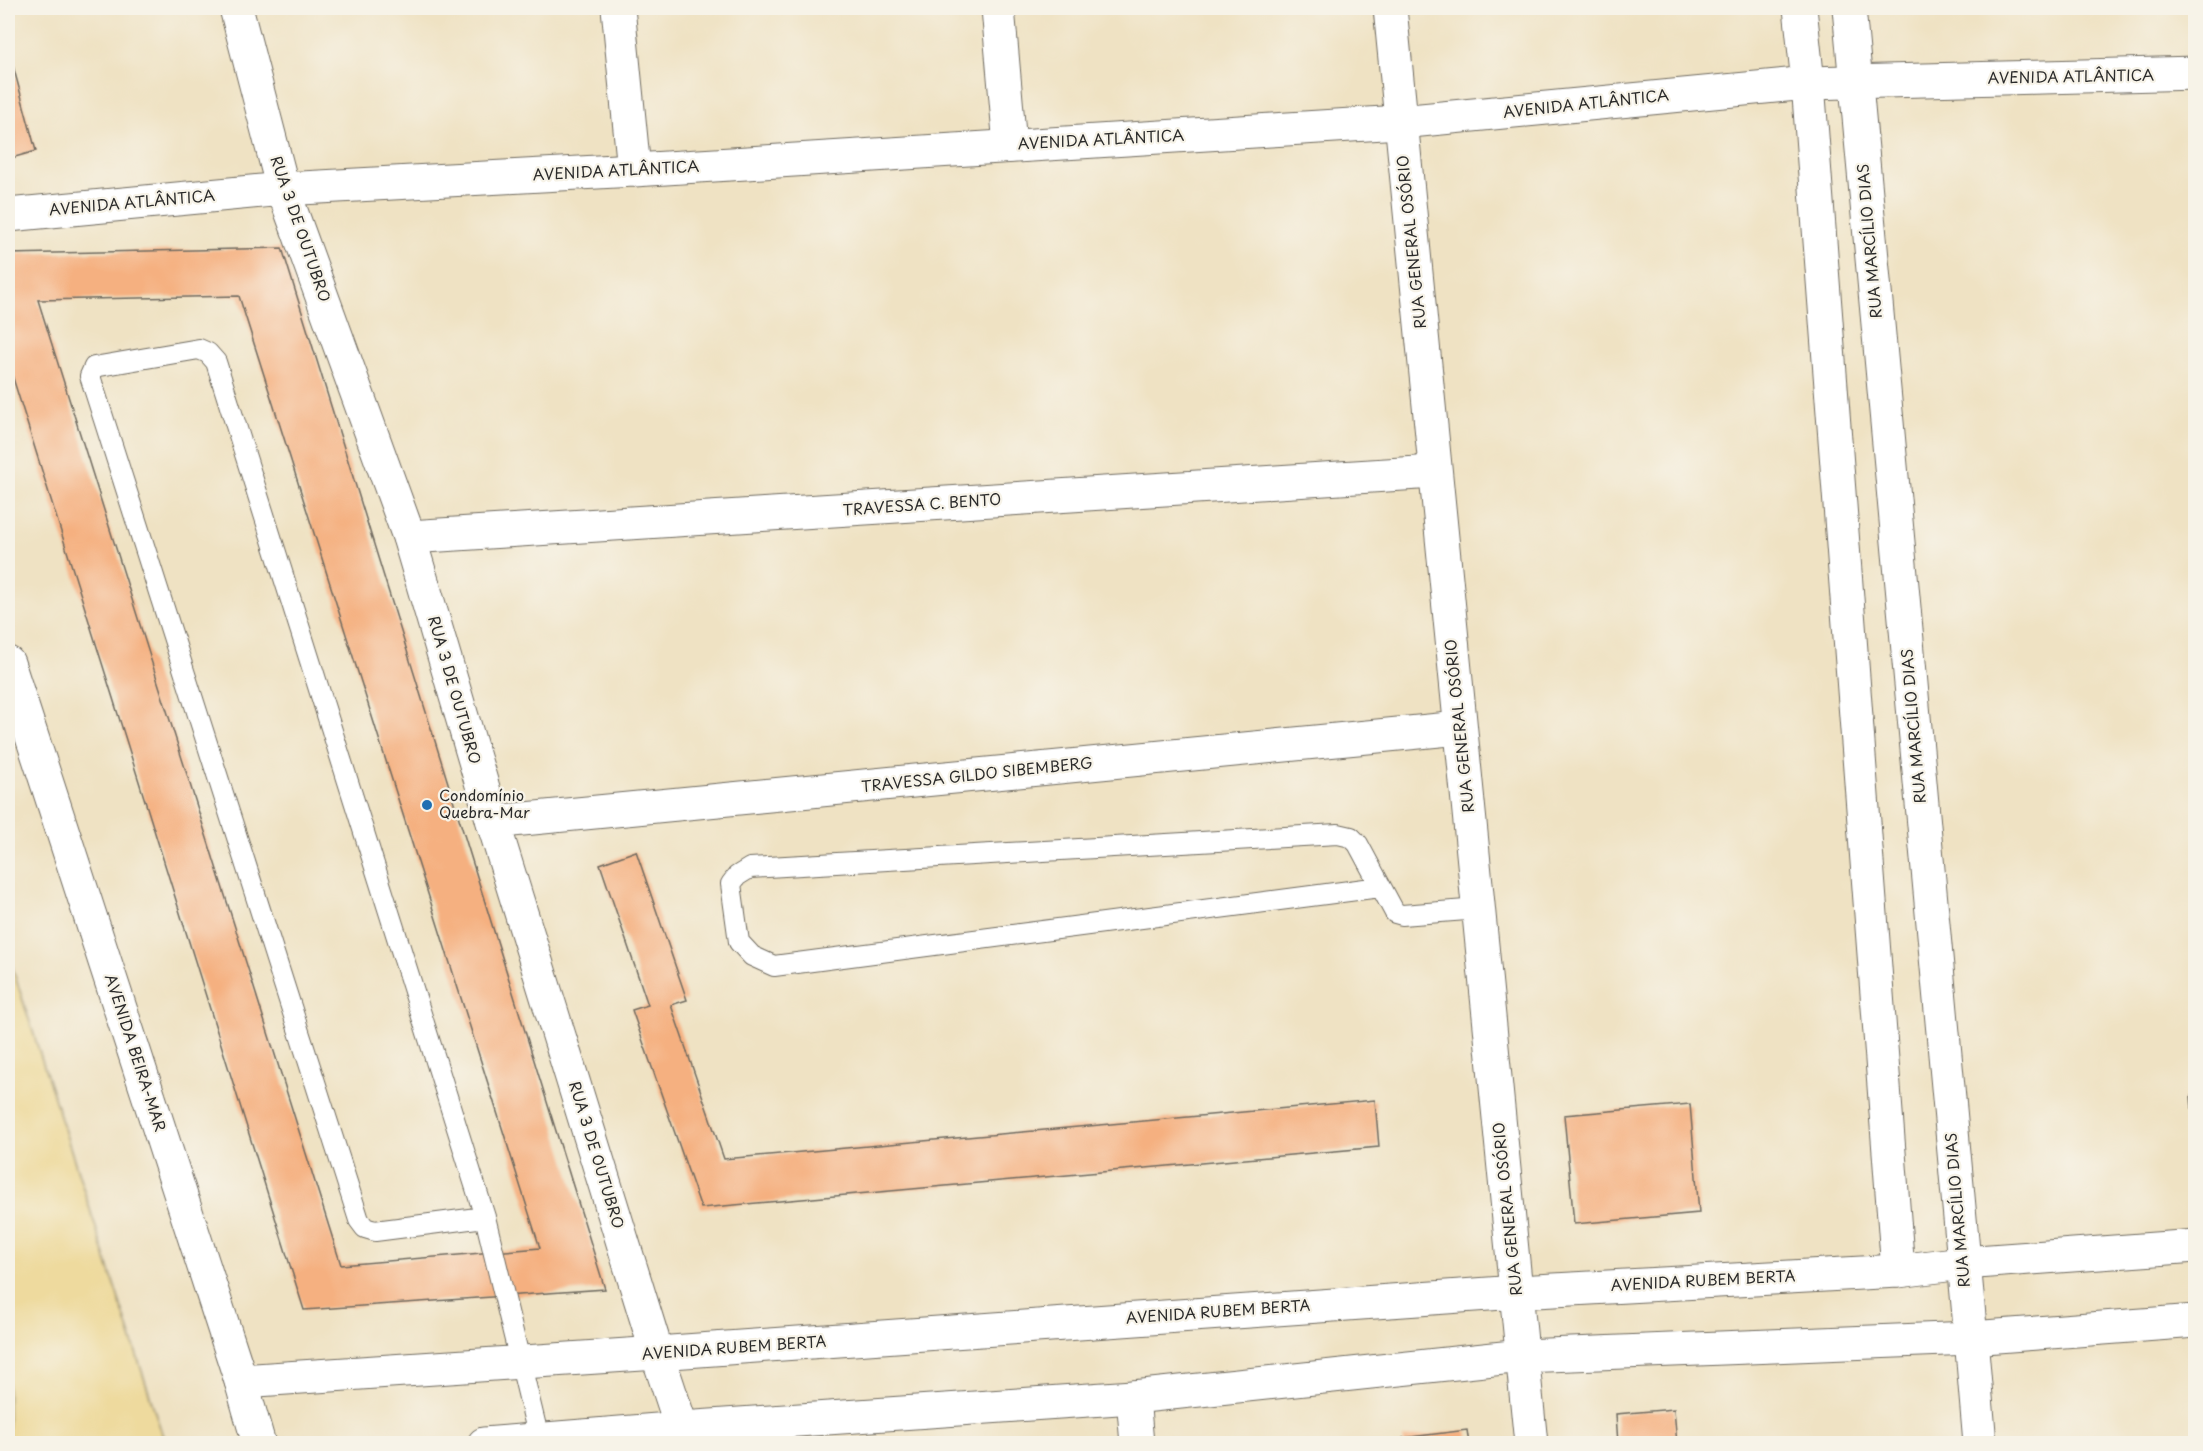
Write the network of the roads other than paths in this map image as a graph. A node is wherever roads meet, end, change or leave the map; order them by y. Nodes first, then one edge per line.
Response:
1 (236, 8) edge
2 (618, 8) edge
3 (998, 8) edge
4 (1390, 8) edge
5 (1800, 8) edge
6 (1849, 8) edge
7 (2196, 73) edge
8 (1856, 82) junction
9 (1808, 83) junction
10 (1400, 122) junction
11 (1010, 146) junction
12 (634, 170) junction
13 (283, 189) junction
14 (8, 215) edge
15 (1434, 472) junction
16 (409, 537) junction
17 (8, 663) edge
18 (1460, 728) junction
19 (493, 822) junction
20 (1380, 887) junction
21 (1479, 909) junction
22 (485, 1217) junction
23 (2196, 1245) edge
24 (1963, 1263) junction
25 (1898, 1271) junction
26 (1517, 1292) junction
27 (2196, 1321) edge
28 (1971, 1338) junction
29 (657, 1353) junction
30 (1522, 1356) junction
31 (520, 1362) junction
32 (241, 1381) junction
33 (1133, 1397) junction
34 (684, 1436) edge
35 (539, 1439) junction
36 (259, 1443) edge
37 (484, 1443) edge
38 (1137, 1443) edge
39 (1531, 1443) edge
40 (1980, 1443) edge

1 - 13 street, RUA 3 DE OUTUBRO
2 - 12 street
3 - 11 street
4 - 10 street, RUA GENERAL OSÓRIO
5 - 9 street
6 - 8 street, RUA MARCÍLIO DIAS
7 - 8 street, AVENIDA ATLÂNTICA
8 - 9 street, AVENIDA ATLÂNTICA
8 - 24 street, RUA MARCÍLIO DIAS
9 - 10 street, AVENIDA ATLÂNTICA
9 - 25 street
10 - 11 street, AVENIDA ATLÂNTICA
10 - 15 street, RUA GENERAL OSÓRIO
11 - 12 street, AVENIDA ATLÂNTICA
12 - 13 street, AVENIDA ATLÂNTICA
13 - 14 street, AVENIDA ATLÂNTICA
13 - 16 street, RUA 3 DE OUTUBRO
15 - 16 street, TRAVESSA C. BENTO
15 - 18 street, RUA GENERAL OSÓRIO
16 - 19 street, RUA 3 DE OUTUBRO
17 - 32 street, AVENIDA BEIRA-MAR
18 - 19 street, TRAVESSA GILDO SIBEMBERG
18 - 21 street, RUA GENERAL OSÓRIO
19 - 29 street, RUA 3 DE OUTUBRO
20 - 20 lane
20 - 21 lane
21 - 26 street, RUA GENERAL OSÓRIO
22 - 22 lane
22 - 31 lane
23 - 24 street, AVENIDA RUBEM BERTA
24 - 25 street, AVENIDA RUBEM BERTA
24 - 28 street, RUA MARCÍLIO DIAS
25 - 26 street, AVENIDA RUBEM BERTA
26 - 29 street, AVENIDA RUBEM BERTA
26 - 30 street, RUA GENERAL OSÓRIO
27 - 28 street
28 - 30 street
28 - 40 street, RUA MARCÍLIO DIAS
29 - 31 street, AVENIDA RUBEM BERTA
29 - 34 street, RUA 3 DE OUTUBRO
30 - 33 street
30 - 39 street, RUA GENERAL OSÓRIO
31 - 32 street, AVENIDA RUBEM BERTA
31 - 35 lane
32 - 36 street, AVENIDA BEIRA-MAR
33 - 34 street
33 - 38 street
34 - 35 street
35 - 37 street

